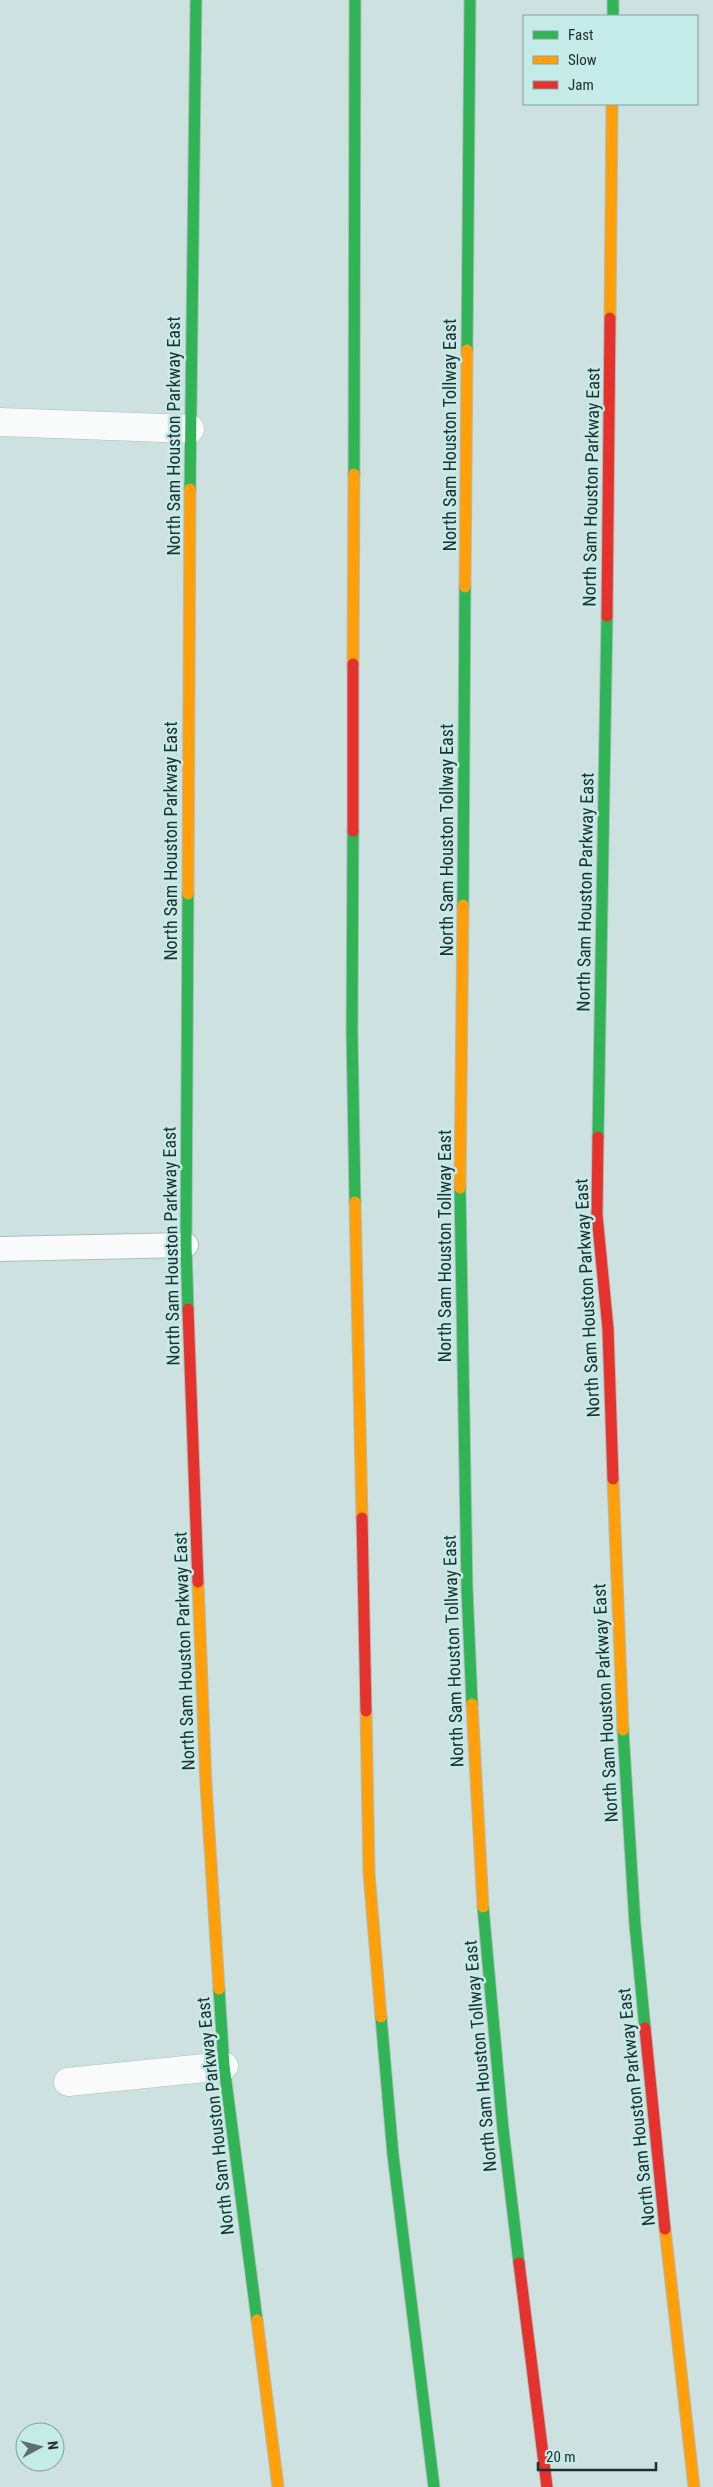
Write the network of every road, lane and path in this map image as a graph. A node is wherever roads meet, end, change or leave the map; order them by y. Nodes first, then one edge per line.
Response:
1 (196, 0) edge
2 (355, 0) edge
3 (470, 0) edge
4 (613, 0) edge
5 (613, 15) edge
6 (612, 105) edge
7 (0, 422) edge
8 (190, 429) junction
9 (186, 1245) junction
10 (0, 1249) edge
11 (224, 2066) junction
12 (68, 2082) dead end
13 (278, 2487) edge
14 (434, 2487) edge
15 (547, 2487) edge
16 (694, 2487) edge

1 - 8 main road, North Sam Houston Parkway East
2 - 14 main road
3 - 15 main road, North Sam Houston Tollway East
4 - 5 main road
6 - 16 main road, North Sam Houston Parkway East
7 - 8 street
8 - 9 main road, North Sam Houston Parkway East
9 - 10 lane
9 - 11 main road, North Sam Houston Parkway East
11 - 12 street
11 - 13 main road, North Sam Houston Parkway East

